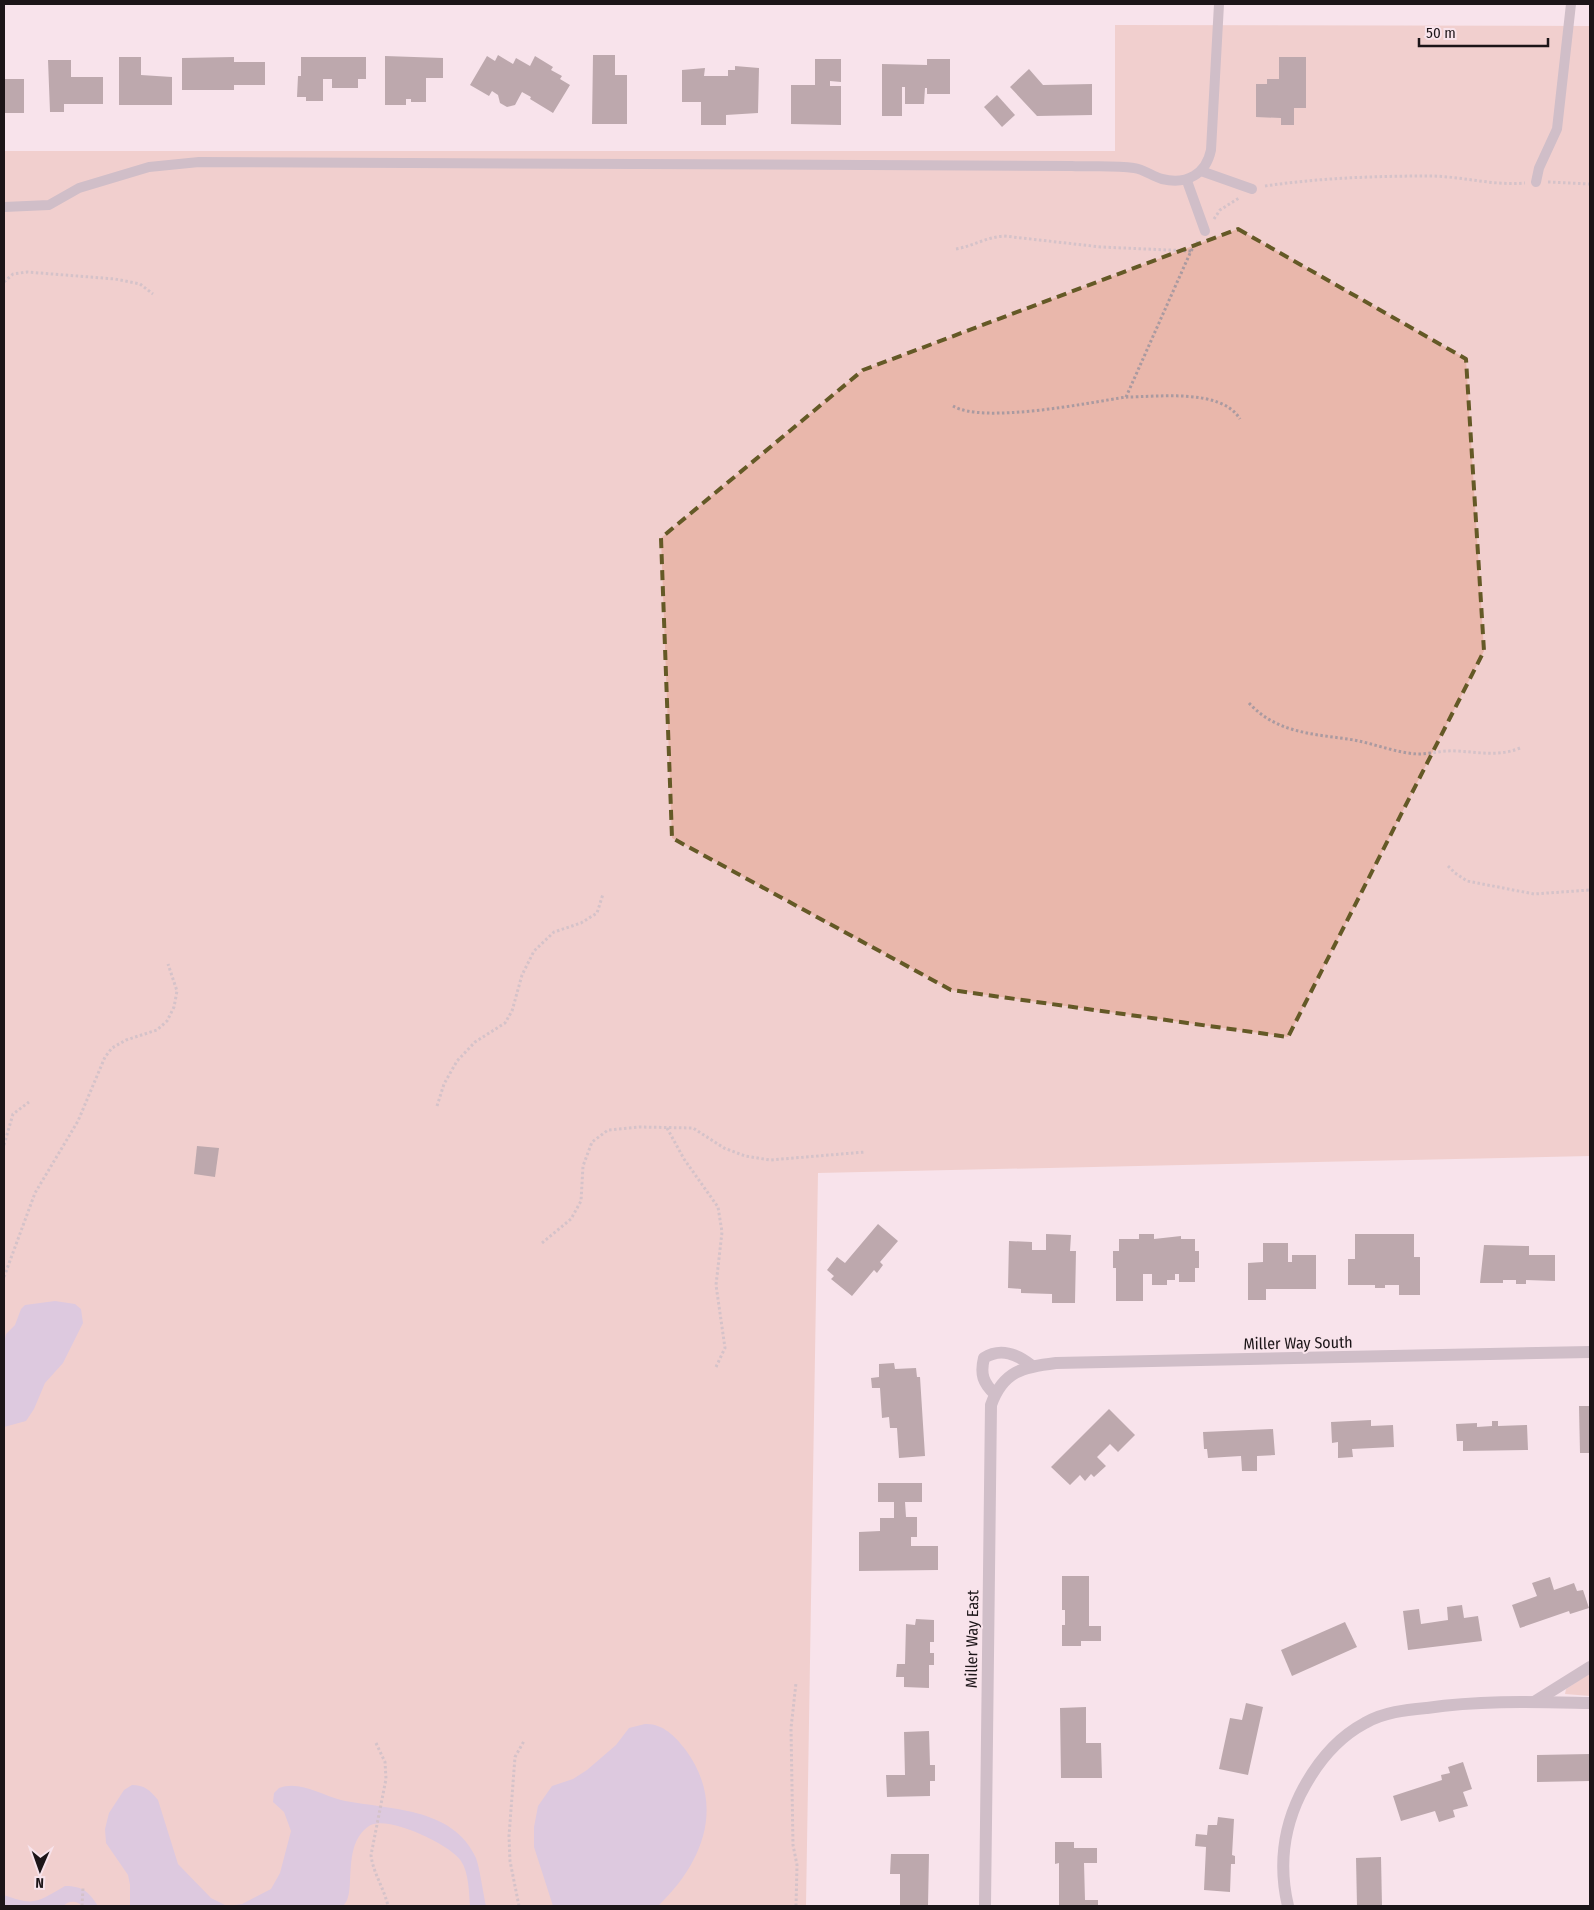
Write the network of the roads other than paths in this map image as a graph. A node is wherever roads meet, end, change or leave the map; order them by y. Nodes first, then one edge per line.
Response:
1 (1219, 4) edge
2 (1571, 4) edge
3 (1201, 171) junction
4 (1187, 180) junction
5 (1536, 182) road end
6 (1252, 189) road end
7 (4, 207) edge
8 (1205, 231) road end
9 (1590, 1352) edge
10 (1032, 1366) junction
11 (1008, 1377) joint
12 (995, 1394) junction
13 (1590, 1667) edge
14 (1534, 1702) junction
15 (1590, 1703) edge
16 (985, 1906) edge
17 (1288, 1906) edge

1 - 3 lane
2 - 5 lane
3 - 4 lane
3 - 6 lane
4 - 7 lane
4 - 8 lane
9 - 10 street, Miller Way South
10 - 11 street, Miller Way South
10 - 12 street
11 - 12 street, Miller Way East
12 - 16 street, Miller Way East
13 - 14 street
14 - 15 street
14 - 17 street

